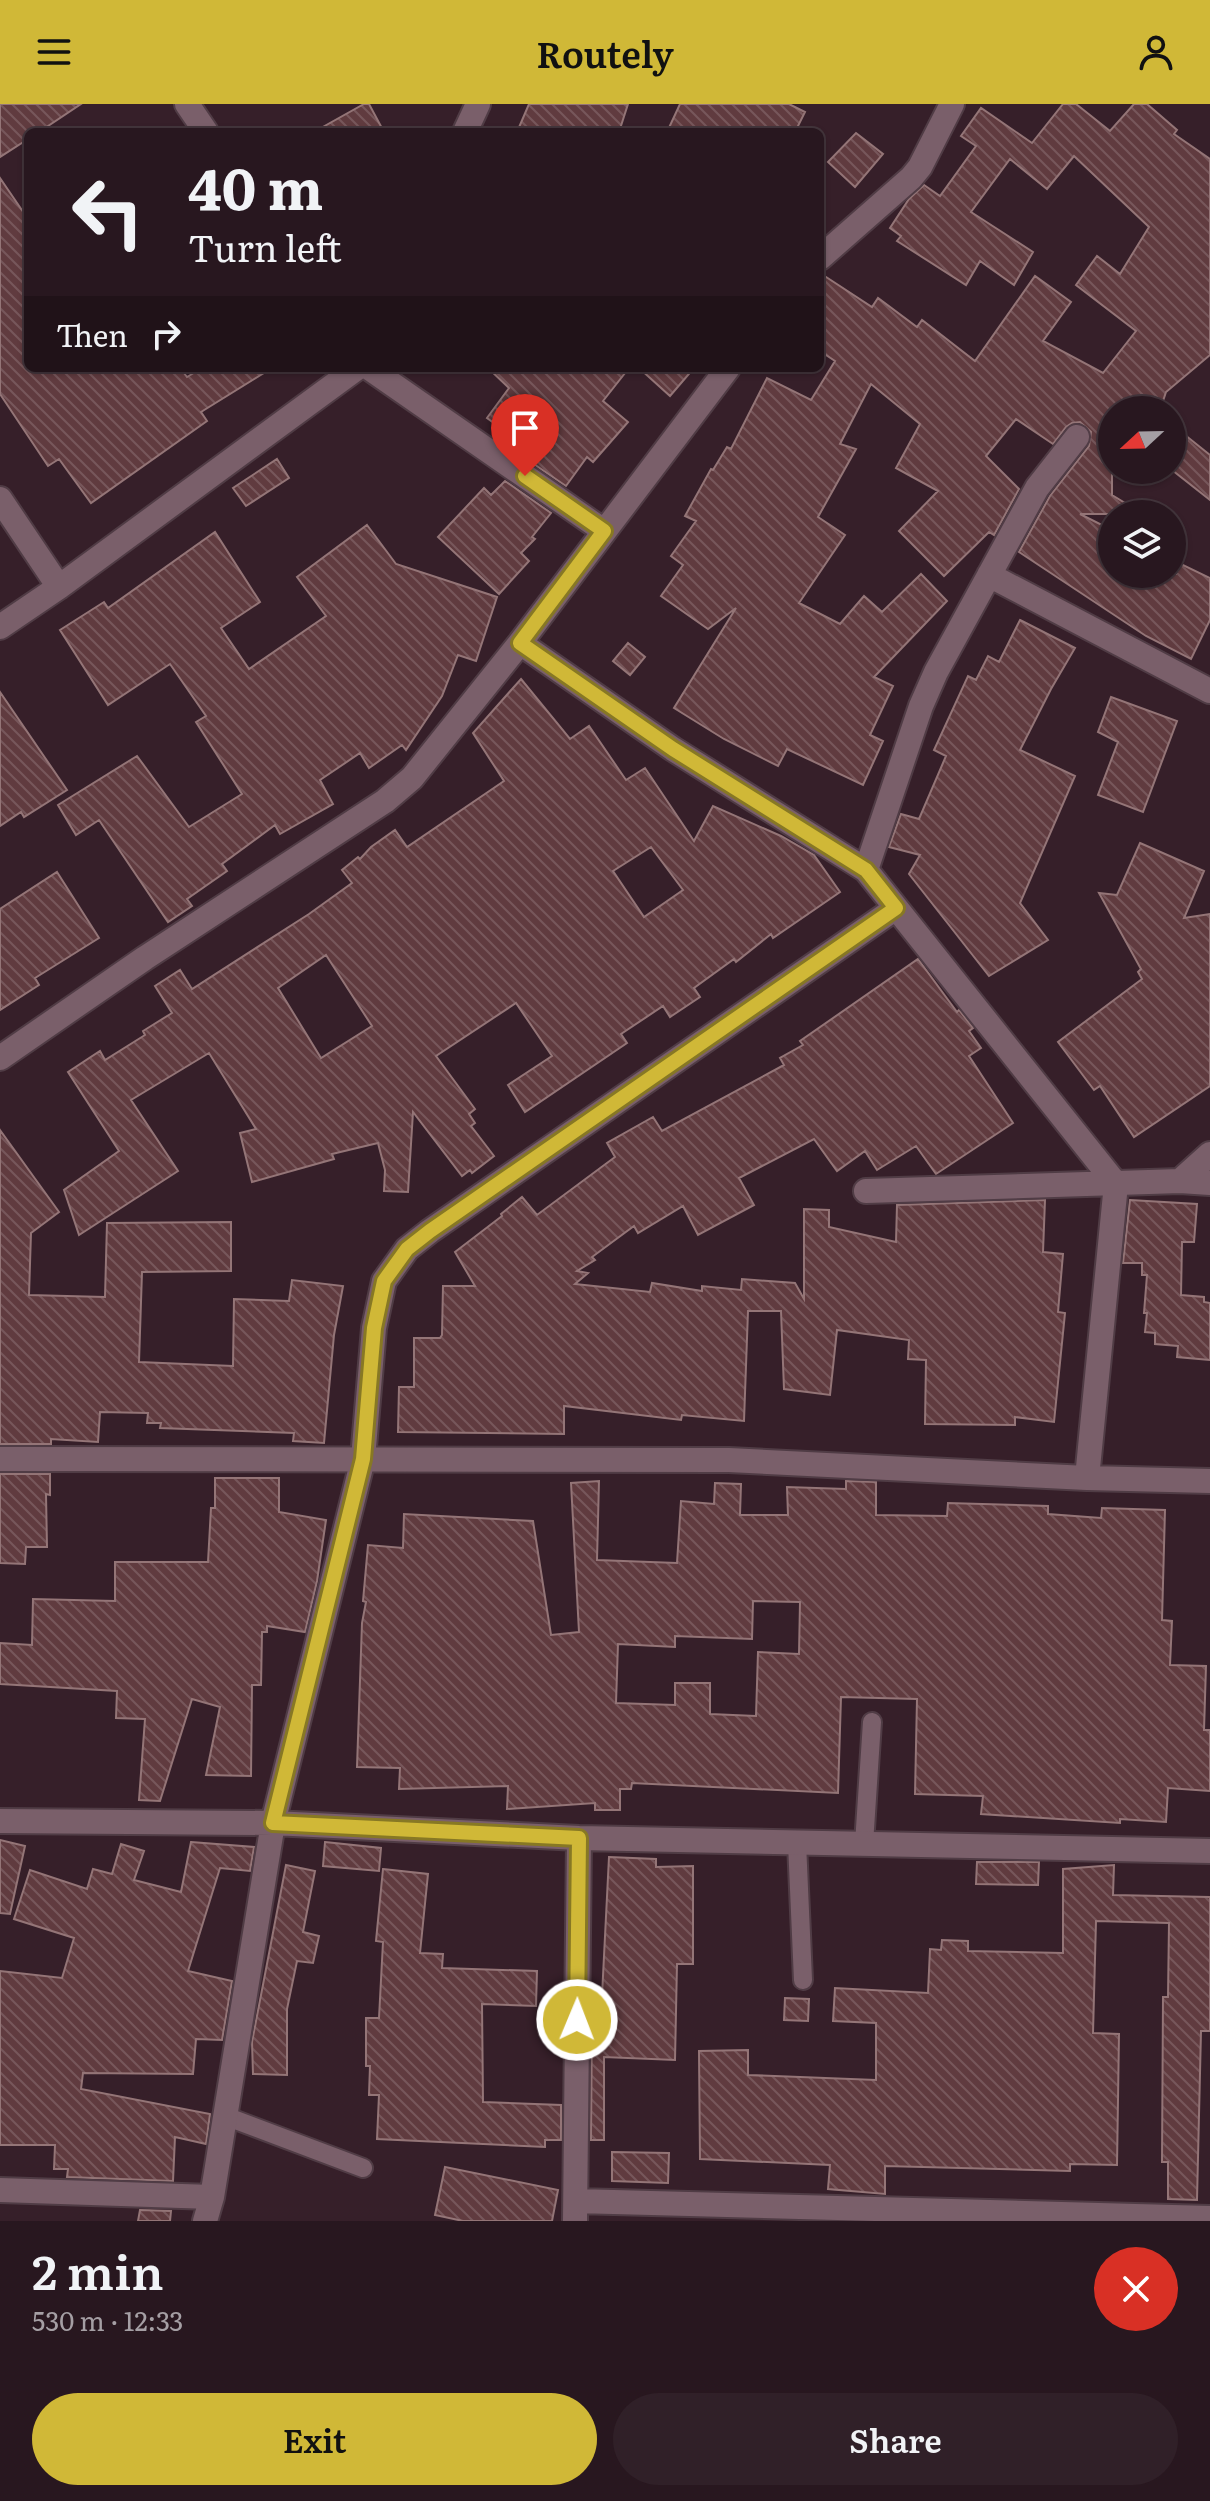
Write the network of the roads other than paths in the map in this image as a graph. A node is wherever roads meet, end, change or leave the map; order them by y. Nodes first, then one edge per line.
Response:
1 (187, 104) edge
2 (478, 104) edge
3 (952, 104) edge
4 (203, 128) edge
5 (467, 128) edge
6 (824, 254) edge
7 (352, 372) edge
8 (375, 372) edge
9 (725, 372) edge
10 (1077, 437) dead end
11 (0, 499) edge
12 (604, 531) junction
13 (989, 575) junction
14 (59, 587) junction
15 (0, 627) edge
16 (520, 643) junction
17 (1210, 691) edge
18 (866, 870) junction
19 (896, 908) junction
20 (0, 1058) edge
21 (1210, 1154) edge
22 (1180, 1181) junction
23 (1210, 1183) edge
24 (1116, 1184) junction
25 (866, 1191) dead end
26 (0, 1459) edge
27 (363, 1459) junction
28 (1087, 1478) junction
29 (1210, 1481) edge
30 (872, 1722) dead end
31 (0, 1821) edge
32 (273, 1823) junction
33 (579, 1838) junction
34 (797, 1843) junction
35 (864, 1844) junction
36 (1210, 1851) edge
37 (803, 1980) dead end
38 (225, 2116) junction
39 (363, 2168) dead end
40 (0, 2190) edge
41 (208, 2209) edge
42 (576, 2211) edge
43 (1210, 2218) edge

1 - 4 street
2 - 5 street
3 - 6 street
7 - 14 street
8 - 12 street
9 - 12 street
10 - 13 street
11 - 14 street
12 - 16 street
13 - 17 street
13 - 18 street
14 - 15 street
16 - 18 street
16 - 20 street
18 - 19 street
19 - 24 street
19 - 27 street
21 - 22 street
22 - 23 street
22 - 24 street
24 - 25 street
24 - 28 street
26 - 27 street
27 - 28 street
27 - 32 street
28 - 29 street
30 - 35 lane
31 - 32 street
32 - 33 street
32 - 38 street
33 - 34 street
33 - 42 street
34 - 35 street
34 - 37 lane
35 - 36 street
38 - 39 lane
38 - 41 street
40 - 41 street
42 - 43 street

